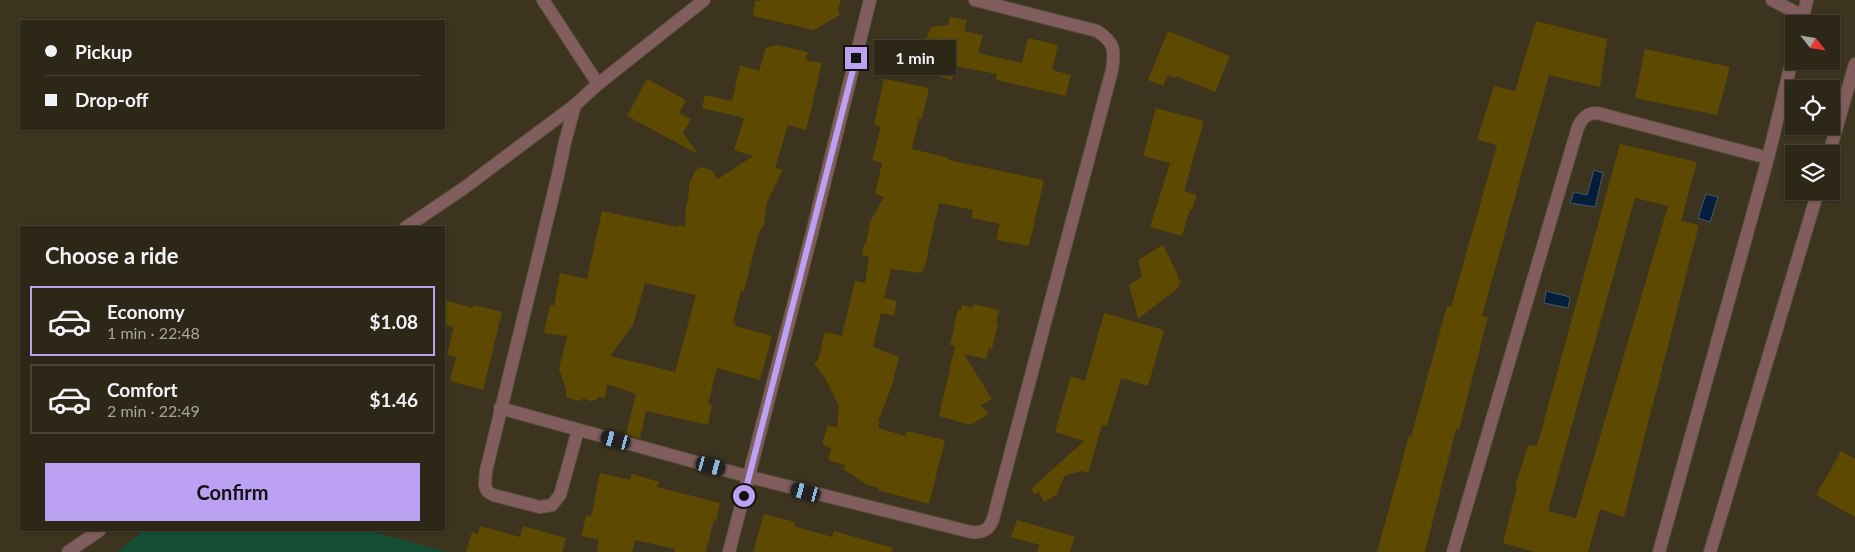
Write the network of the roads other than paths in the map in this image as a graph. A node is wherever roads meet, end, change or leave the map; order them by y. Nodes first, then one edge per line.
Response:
1 (542, 0) edge
2 (704, 0) edge
3 (870, 0) edge
4 (976, 0) edge
5 (1772, 0) edge
6 (1807, 0) edge
7 (1794, 15) edge
8 (1803, 15) edge
9 (1855, 64) edge
10 (1790, 70) edge
11 (598, 84) junction
12 (575, 105) junction
13 (1832, 145) edge
14 (1768, 158) junction
15 (1815, 200) edge
16 (408, 226) edge
17 (500, 408) junction
18 (578, 430) junction
19 (750, 477) junction
20 (99, 531) edge
21 (68, 552) edge
22 (729, 552) edge
23 (1453, 552) edge
24 (1659, 552) edge
25 (1710, 552) edge

1 - 11 street
2 - 11 street
3 - 19 street
4 - 19 street
5 - 7 street
6 - 8 street
9 - 13 street
10 - 14 street
11 - 12 street
12 - 16 street
12 - 17 street
14 - 23 street
14 - 24 street
15 - 25 street
17 - 18 street
17 - 18 street
18 - 19 street
19 - 22 street
20 - 21 street

